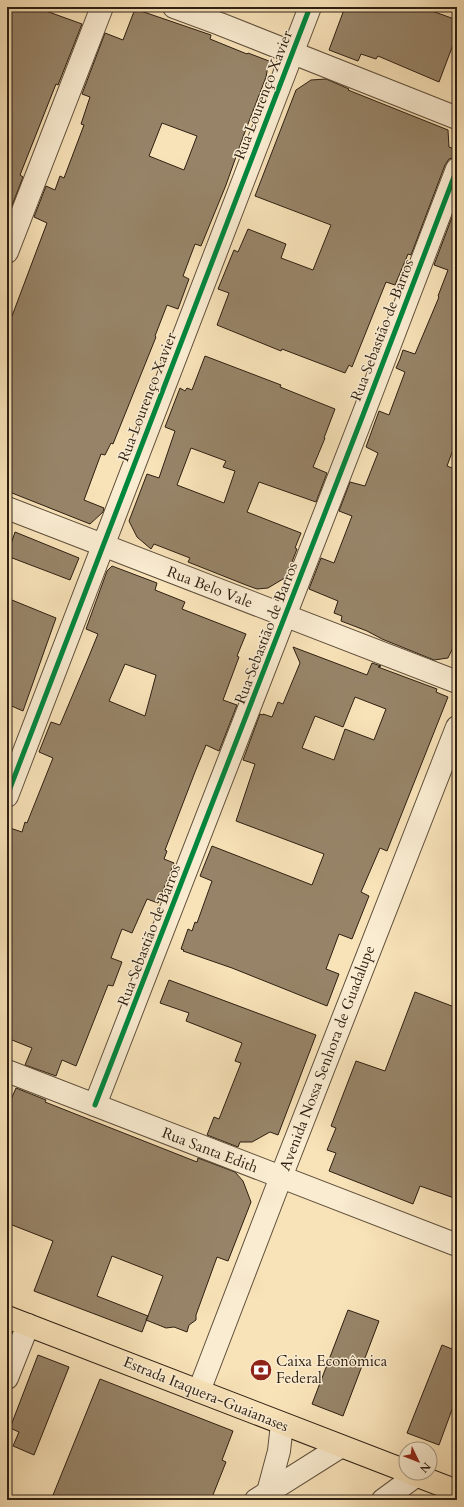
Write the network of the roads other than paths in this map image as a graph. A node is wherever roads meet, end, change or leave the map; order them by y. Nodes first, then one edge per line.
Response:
1 (102, 7) edge
2 (174, 7) edge
3 (310, 7) edge
4 (292, 53) junction
5 (457, 118) edge
6 (457, 169) edge
7 (7, 252) edge
8 (7, 508) edge
9 (102, 545) junction
10 (285, 616) junction
11 (457, 682) edge
12 (457, 727) edge
13 (7, 796) edge
14 (7, 1071) edge
15 (95, 1105) junction
16 (281, 1178) junction
17 (457, 1245) edge
18 (7, 1317) edge
19 (28, 1325) junction
20 (7, 1378) edge
21 (199, 1391) junction
22 (282, 1424) junction
23 (340, 1446) junction
24 (398, 1468) edge
25 (403, 1481) edge
26 (431, 1481) edge
27 (457, 1491) edge
28 (267, 1497) edge
29 (383, 1500) edge

1 - 7 street
2 - 4 street
3 - 4 street, Rua Lourenço Xavier
4 - 5 street
4 - 9 street, Rua Lourenço Xavier
6 - 10 street, Rua Sebastião de Barros
8 - 9 street, Rua Belo Vale
9 - 10 street, Rua Belo Vale
9 - 13 street, Rua Lourenço Xavier
10 - 11 street, Rua Belo Vale
10 - 15 street, Rua Sebastião de Barros
12 - 16 street, Avenida Nossa Senhora de Guadalupe
14 - 15 street, Rua Santa Edith
15 - 16 street, Rua Santa Edith
16 - 17 street, Rua Santa Edith
16 - 21 street, Avenida Nossa Senhora de Guadalupe
18 - 19 main road, Estrada Itaquera-Guaianases
19 - 20 street
19 - 21 main road, Estrada Itaquera-Guaianases
21 - 22 main road, Estrada Itaquera-Guaianases
22 - 23 main road, Estrada Itaquera-Guaianases
22 - 28 street
23 - 24 main road, Estrada Itaquera-Guaianases
23 - 28 street
25 - 29 street
26 - 27 main road, Estrada Itaquera-Guaianases

